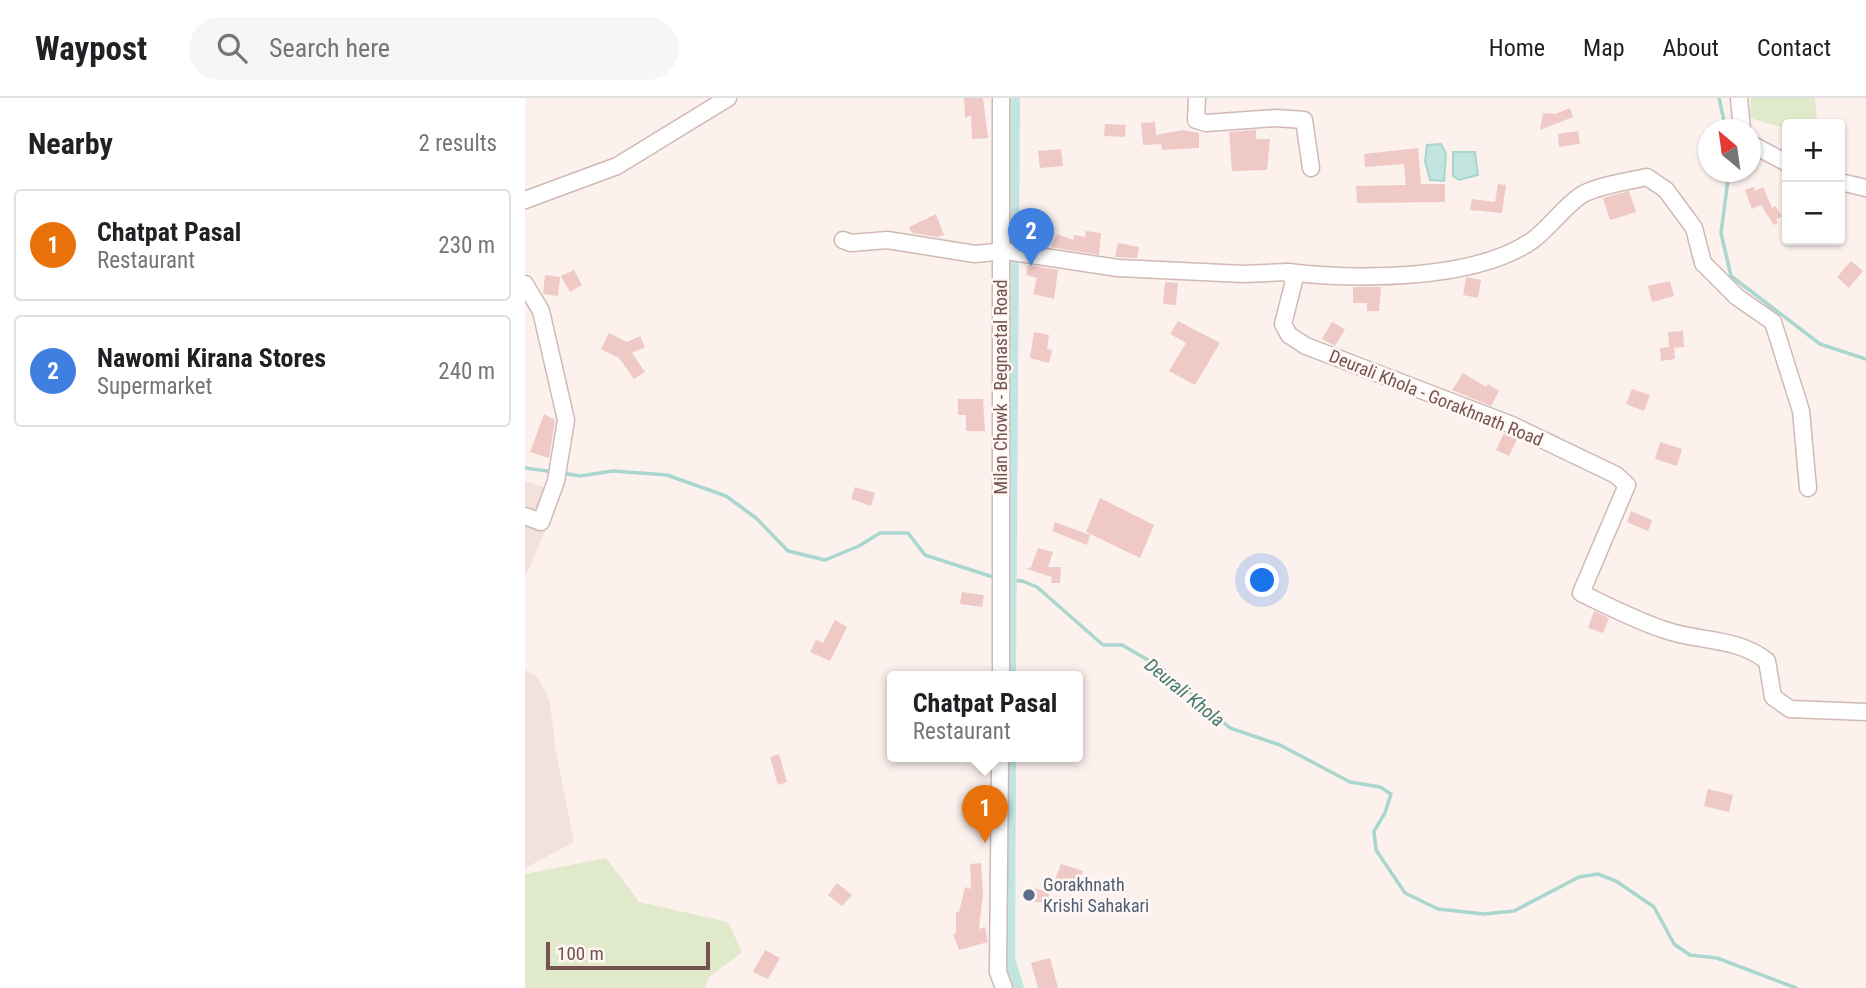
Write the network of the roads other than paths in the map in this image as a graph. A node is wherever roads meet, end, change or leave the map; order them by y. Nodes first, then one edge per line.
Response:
1 (728, 98) edge
2 (1001, 98) edge
3 (1197, 98) edge
4 (1739, 98) edge
5 (1741, 119) edge
6 (1761, 149) edge
7 (1782, 160) edge
8 (1311, 168) dead end
9 (1845, 183) edge
10 (1866, 188) edge
11 (525, 200) edge
12 (843, 240) dead end
13 (1003, 251) junction
14 (1288, 272) junction
15 (525, 284) edge
16 (1808, 488) dead end
17 (525, 516) edge
18 (1001, 671) edge
19 (1866, 712) edge
20 (1000, 762) edge
21 (1004, 988) edge

1 - 11 street
2 - 13 street, Milan Chowk - Begnastal Road
3 - 8 street
4 - 5 street
6 - 7 street
9 - 10 street
12 - 13 street
13 - 14 street
13 - 18 street, Milan Chowk - Begnastal Road
14 - 16 street
14 - 19 street, Deurali Khola - Gorakhnath Road
15 - 17 street
20 - 21 street

